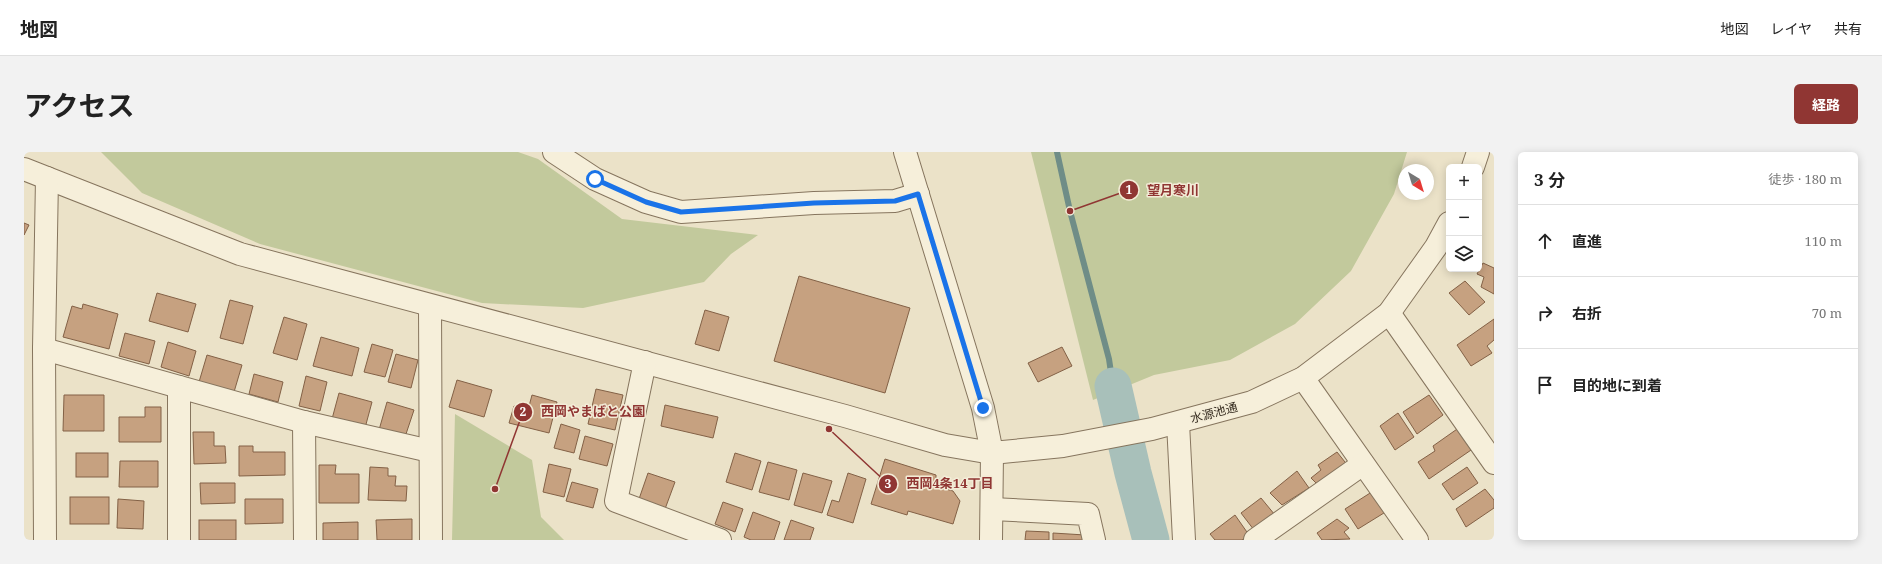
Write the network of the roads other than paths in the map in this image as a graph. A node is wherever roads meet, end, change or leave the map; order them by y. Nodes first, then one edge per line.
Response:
1 (554, 152) edge
2 (905, 152) edge
3 (1478, 152) edge
4 (1474, 164) edge
5 (24, 169) edge
6 (47, 178) junction
7 (918, 194) junction
8 (1446, 228) edge
9 (430, 306) junction
10 (1389, 313) junction
11 (44, 349) junction
12 (644, 362) junction
13 (1303, 378) junction
14 (179, 387) junction
15 (304, 422) junction
16 (1178, 422) junction
17 (430, 451) junction
18 (992, 453) junction
19 (1494, 463) edge
20 (1363, 464) junction
21 (992, 509) junction
22 (46, 540) edge
23 (179, 540) edge
24 (305, 540) edge
25 (431, 540) edge
26 (720, 540) edge
27 (991, 540) edge
28 (1094, 540) edge
29 (1184, 540) edge
30 (1255, 540) edge
31 (1418, 540) edge

1 - 7 street
2 - 7 street
3 - 4 street
5 - 6 street, 水源池通
6 - 9 street, 水源池通
6 - 11 street
7 - 18 street
8 - 10 street, 水源池通
9 - 12 street, 水源池通
9 - 17 street
10 - 13 street, 水源池通
10 - 19 street
11 - 14 street
11 - 22 street
12 - 18 street, 水源池通
12 - 26 street
13 - 16 street, 水源池通
13 - 20 street
14 - 15 street
14 - 23 street
15 - 17 street
15 - 24 street
16 - 18 street, 水源池通
16 - 29 street
17 - 25 street
18 - 21 street
20 - 30 street
20 - 31 street
21 - 27 street
21 - 28 street

